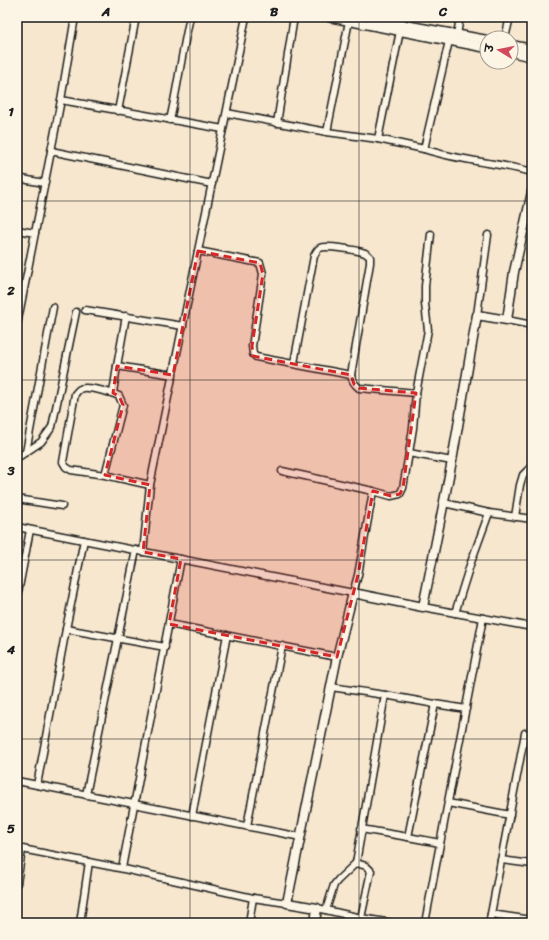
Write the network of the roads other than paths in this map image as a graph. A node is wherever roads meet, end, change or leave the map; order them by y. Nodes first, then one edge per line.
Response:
1 (18, 17) edge
2 (75, 17) edge
3 (136, 17) edge
4 (190, 17) edge
5 (246, 17) edge
6 (294, 17) edge
7 (329, 17) edge
8 (369, 17) edge
9 (460, 17) edge
10 (510, 17) edge
11 (17, 21) edge
12 (349, 21) junction
13 (507, 30) edge
14 (400, 32) junction
15 (457, 35) junction
16 (479, 39) edge
17 (449, 41) junction
18 (479, 47) edge
19 (519, 47) edge
20 (532, 49) edge
21 (519, 54) edge
22 (532, 57) edge
23 (60, 100) junction
24 (118, 111) junction
25 (227, 113) junction
26 (170, 120) junction
27 (277, 122) junction
28 (223, 130) junction
29 (327, 132) junction
30 (378, 139) junction
31 (424, 149) junction
32 (51, 150) junction
33 (532, 172) edge
34 (17, 178) edge
35 (44, 183) junction
36 (212, 184) junction
37 (532, 192) edge
38 (17, 230) edge
39 (35, 233) junction
40 (431, 234) dead end
41 (488, 235) dead end
42 (198, 251) junction
43 (17, 288) edge
44 (24, 289) junction
45 (53, 307) dead end
46 (85, 310) dead end
47 (76, 312) dead end
48 (477, 315) junction
49 (126, 316) junction
50 (507, 320) junction
51 (17, 325) edge
52 (532, 325) edge
53 (183, 326) junction
54 (294, 363) junction
55 (117, 366) junction
56 (351, 374) junction
57 (172, 375) junction
58 (113, 393) junction
59 (416, 393) junction
60 (26, 452) junction
61 (409, 454) junction
62 (17, 458) edge
63 (452, 461) junction
64 (532, 466) edge
65 (282, 471) dead end
66 (105, 475) junction
67 (150, 485) junction
68 (372, 491) junction
69 (17, 498) edge
70 (444, 504) junction
71 (62, 506) dead end
72 (489, 513) junction
73 (515, 517) junction
74 (532, 519) edge
75 (17, 528) edge
76 (30, 530) junction
77 (84, 540) junction
78 (140, 551) junction
79 (181, 559) junction
80 (353, 593) junction
81 (17, 598) edge
82 (423, 607) junction
83 (455, 613) junction
84 (483, 618) junction
85 (169, 624) junction
86 (532, 628) edge
87 (66, 629) junction
88 (227, 635) junction
89 (118, 639) junction
90 (282, 646) junction
91 (164, 647) junction
92 (337, 657) junction
93 (331, 687) junction
94 (385, 696) junction
95 (435, 704) junction
96 (466, 709) junction
97 (525, 733) dead end
98 (17, 781) edge
99 (38, 785) junction
100 (86, 795) junction
101 (448, 803) junction
102 (134, 804) junction
103 (510, 815) junction
104 (192, 816) junction
105 (247, 826) junction
106 (361, 829) junction
107 (301, 837) junction
108 (408, 838) junction
109 (440, 843) junction
110 (19, 849) edge
111 (501, 860) junction
112 (89, 862) junction
113 (356, 863) junction
114 (532, 864) edge
115 (122, 868) junction
116 (17, 883) edge
117 (253, 898) junction
118 (287, 903) junction
119 (317, 908) junction
120 (326, 910) junction
121 (491, 914) junction
122 (361, 918) junction
123 (532, 920) edge
124 (80, 923) edge
125 (249, 923) edge
126 (315, 923) edge
127 (392, 923) edge
128 (425, 923) edge
129 (489, 923) edge

1 - 11 street
2 - 23 street
3 - 24 street
4 - 26 street
5 - 25 street
6 - 27 street
7 - 12 street
8 - 15 street
9 - 15 street
10 - 13 street
12 - 14 street
12 - 29 street
14 - 17 street
14 - 30 street
15 - 16 street
17 - 18 street
17 - 31 street
19 - 20 street
21 - 22 street
23 - 24 street
23 - 32 street
24 - 26 street
25 - 27 street
25 - 28 street
26 - 28 street
27 - 29 street
28 - 36 street
29 - 30 street
30 - 31 street
31 - 33 street
32 - 35 street
32 - 36 street
34 - 35 street
35 - 39 street
36 - 42 street
37 - 50 street
38 - 39 street
39 - 44 street
40 - 59 street
41 - 48 street
42 - 53 street
42 - 54 street
43 - 44 street
44 - 51 street
45 - 60 street
46 - 49 street
47 - 60 street
48 - 50 street
48 - 63 street
49 - 53 street
49 - 55 street
50 - 52 street
53 - 57 street
54 - 56 street
54 - 56 street
55 - 57 street
55 - 58 street
56 - 59 street
57 - 67 street
58 - 66 street
58 - 66 street
59 - 61 street
60 - 62 street
61 - 63 street
61 - 68 street
63 - 70 street
64 - 73 street
65 - 68 street
66 - 67 street
67 - 78 street
68 - 80 street
69 - 71 street
70 - 72 street
70 - 82 street
72 - 73 street
72 - 83 street
73 - 74 street
75 - 76 street
76 - 77 street
76 - 81 street
77 - 78 street
77 - 87 street
78 - 79 street
78 - 89 street
79 - 80 street
79 - 85 street
80 - 82 street
80 - 92 street
82 - 83 street
83 - 84 street
84 - 86 street
84 - 96 street
85 - 88 street
85 - 91 street
87 - 89 street
87 - 99 street
88 - 90 street
88 - 104 street
89 - 91 street
89 - 100 street
90 - 92 street
90 - 105 street
91 - 102 street
92 - 93 street
93 - 94 street
93 - 107 street
94 - 95 street
94 - 106 street
95 - 96 street
95 - 108 street
96 - 101 street
97 - 103 street
98 - 99 street
99 - 100 street
100 - 102 street
101 - 103 street
101 - 109 street
102 - 104 street
102 - 115 street
103 - 111 street
104 - 105 street
105 - 107 street
106 - 108 street
106 - 113 street
107 - 118 street
108 - 109 street
109 - 128 street
110 - 112 street
110 - 116 street
111 - 114 street
111 - 121 street
112 - 115 street
112 - 124 street
113 - 120 street
113 - 122 street
115 - 117 street
117 - 118 street
117 - 125 street
118 - 119 street
119 - 120 street
119 - 126 street
120 - 122 street
121 - 123 street
121 - 129 street
122 - 127 street

